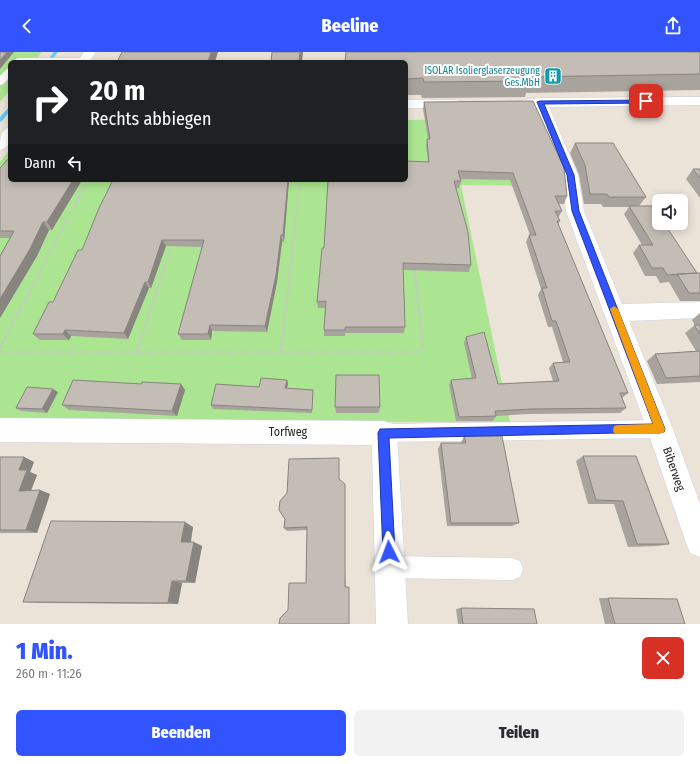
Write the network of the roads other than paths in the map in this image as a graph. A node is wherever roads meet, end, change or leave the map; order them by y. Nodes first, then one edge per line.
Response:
1 (27, 52) edge
2 (86, 58) edge
3 (19, 60) edge
4 (41, 60) edge
5 (8, 73) edge
6 (0, 82) edge
7 (700, 101) edge
8 (540, 102) junction
9 (466, 103) edge
10 (511, 103) edge
11 (408, 104) edge
12 (8, 135) edge
13 (0, 145) edge
14 (700, 310) edge
15 (615, 313) junction
16 (660, 429) junction
17 (0, 430) edge
18 (384, 433) junction
19 (700, 543) edge
20 (389, 567) junction
21 (512, 568) dead end
22 (392, 624) edge

1 - 3 lane
2 - 4 lane
5 - 6 lane
7 - 8 street
8 - 10 street
8 - 15 street, Biberweg
9 - 11 street
12 - 13 street
14 - 15 street
15 - 16 street, Biberweg
16 - 18 lane
16 - 19 street, Biberweg
17 - 18 street, Torfweg
18 - 20 street
20 - 21 lane
20 - 22 street

